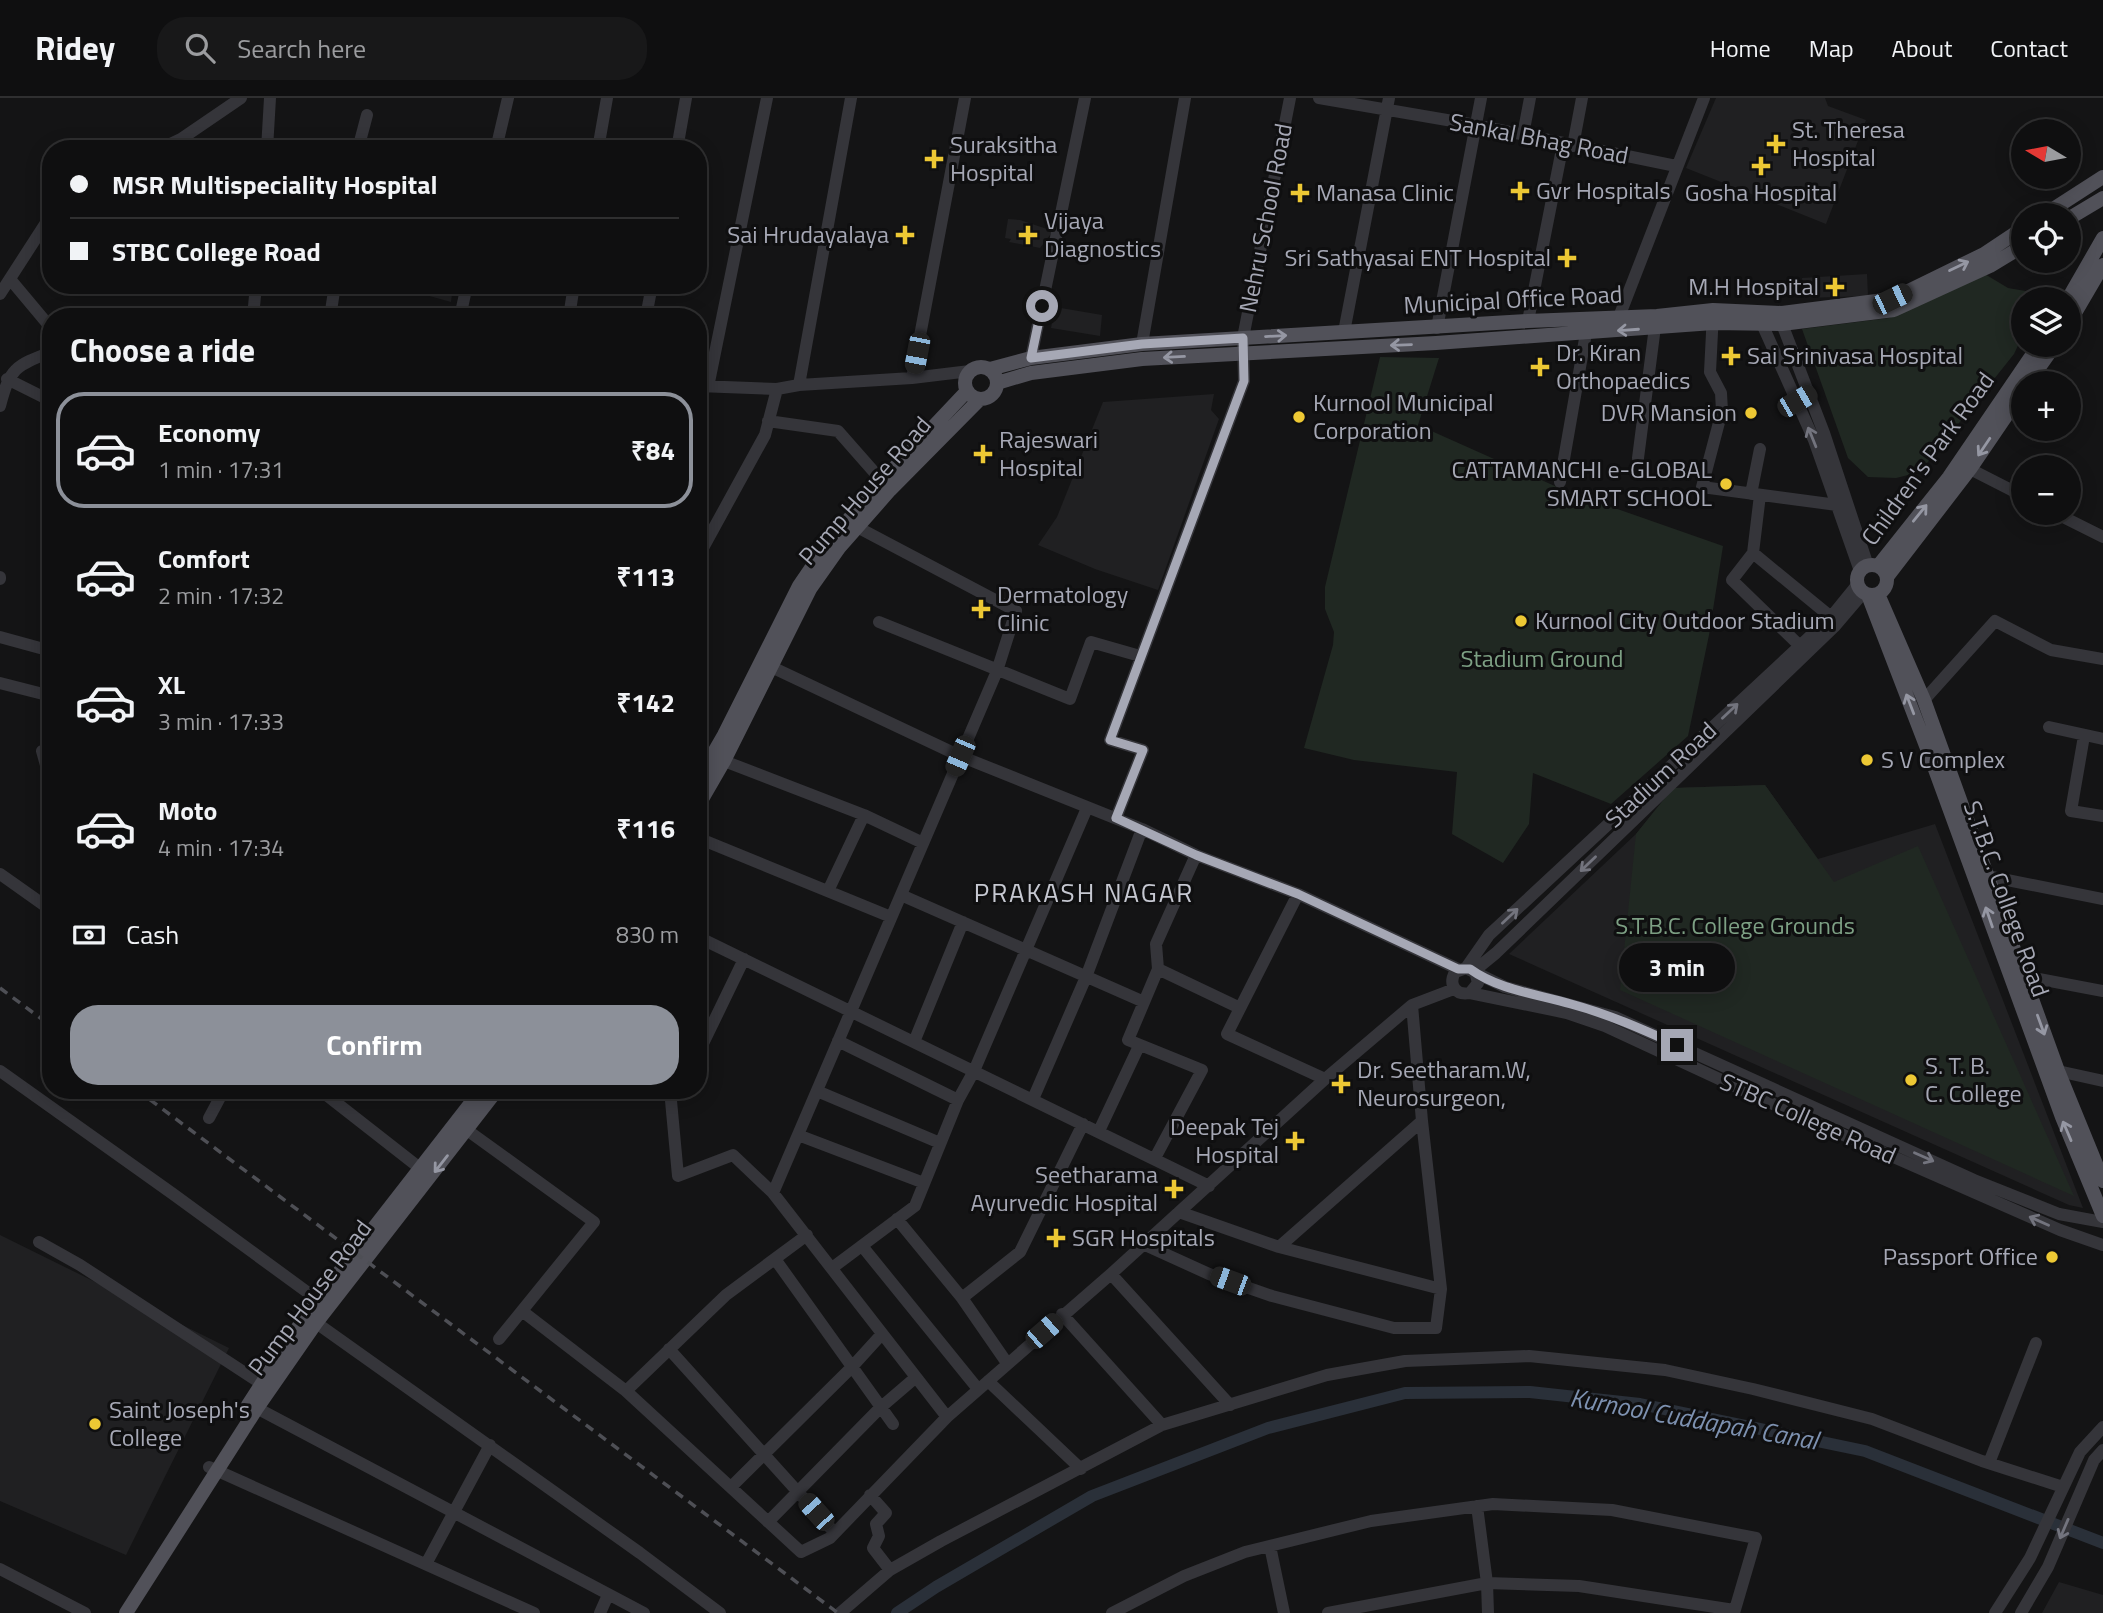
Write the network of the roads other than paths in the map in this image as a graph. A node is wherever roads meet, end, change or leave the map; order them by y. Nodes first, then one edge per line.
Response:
1 (241, 98) edge
2 (271, 98) edge
3 (508, 98) edge
4 (607, 98) edge
5 (687, 98) edge
6 (767, 98) edge
7 (851, 98) edge
8 (965, 98) edge
9 (1085, 98) edge
10 (1185, 98) edge
11 (1290, 98) edge
12 (1320, 98) edge
13 (1481, 98) edge
14 (1530, 98) edge
15 (1582, 98) edge
16 (1704, 98) edge
17 (1388, 104) edge
18 (368, 115) dead end
19 (1475, 125) junction
20 (1523, 135) junction
21 (179, 140) edge
22 (267, 140) edge
23 (361, 140) edge
24 (498, 140) edge
25 (600, 140) edge
26 (679, 140) edge
27 (1568, 145) junction
28 (1676, 166) junction
29 (2103, 177) edge
30 (2103, 198) edge
31 (2062, 203) edge
32 (2081, 211) edge
33 (42, 229) edge
34 (2011, 237) edge
35 (2103, 238) edge
36 (2011, 253) edge
37 (2103, 265) edge
38 (10, 279) junction
39 (2075, 287) edge
40 (0, 294) edge
41 (2081, 303) edge
42 (42, 317) edge
43 (1619, 317) junction
44 (1713, 317) junction
45 (1763, 318) junction
46 (1782, 319) junction
47 (1528, 321) junction
48 (1656, 322) junction
49 (1437, 328) junction
50 (1345, 332) junction
51 (1586, 333) junction
52 (1243, 338) junction
53 (1142, 344) junction
54 (1243, 353) junction
55 (42, 355) edge
56 (2031, 357) edge
57 (1031, 358) junction
58 (707, 369) edge
59 (990, 369) junction
60 (970, 371) junction
61 (912, 378) junction
62 (7, 379) junction
63 (997, 383) junction
64 (799, 385) junction
65 (707, 387) edge
66 (777, 389) junction
67 (967, 391) junction
68 (42, 396) edge
69 (1803, 397) junction
70 (980, 399) junction
71 (0, 407) edge
72 (2011, 409) edge
73 (768, 421) junction
74 (1760, 449) dead end
75 (1638, 458) dead end
76 (1970, 469) junction
77 (882, 481) junction
78 (1560, 482) dead end
79 (2011, 490) edge
80 (1756, 495) junction
81 (1837, 505) junction
82 (2079, 525) edge
83 (857, 527) junction
84 (2103, 537) edge
85 (707, 541) edge
86 (1753, 553) junction
87 (1870, 581) junction
88 (1831, 617) junction
89 (879, 622) dead end
90 (0, 637) edge
91 (1800, 646) junction
92 (42, 649) edge
93 (1140, 656) junction
94 (2103, 659) edge
95 (766, 665) junction
96 (997, 671) junction
97 (0, 683) edge
98 (42, 694) edge
99 (1924, 700) junction
100 (2049, 727) dead end
101 (2084, 736) junction
102 (2103, 739) edge
103 (960, 756) junction
104 (707, 757) edge
105 (724, 761) junction
106 (707, 764) edge
107 (707, 790) edge
108 (1087, 808) junction
109 (864, 815) junction
110 (2103, 816) edge
111 (1116, 818) junction
112 (1142, 829) junction
113 (707, 842) edge
114 (923, 843) junction
115 (1196, 855) junction
116 (0, 874) edge
117 (1987, 876) junction
118 (828, 891) junction
119 (1298, 894) junction
120 (901, 895) junction
121 (2103, 899) edge
122 (42, 904) edge
123 (891, 918) junction
124 (963, 922) junction
125 (707, 941) edge
126 (1027, 950) junction
127 (744, 959) junction
128 (1158, 969) junction
129 (1469, 971) junction
130 (1086, 976) junction
131 (2023, 976) junction
132 (1454, 989) junction
133 (2103, 991) edge
134 (1470, 993) junction
135 (1144, 1002) junction
136 (1412, 1005) junction
137 (1240, 1008) junction
138 (851, 1011) junction
139 (707, 1035) edge
140 (838, 1041) junction
141 (914, 1042) junction
142 (1139, 1046) junction
143 (0, 1071) edge
144 (974, 1071) junction
145 (2058, 1071) junction
146 (1325, 1079) junction
147 (2103, 1081) edge
148 (817, 1091) junction
149 (219, 1099) edge
150 (332, 1099) edge
151 (476, 1099) edge
152 (488, 1099) edge
153 (671, 1099) edge
154 (1032, 1099) junction
155 (958, 1100) junction
156 (209, 1118) dead end
157 (1422, 1121) junction
158 (1083, 1124) junction
159 (462, 1126) junction
160 (1099, 1131) junction
161 (798, 1135) junction
162 (940, 1143) junction
163 (1155, 1158) junction
164 (421, 1169) junction
165 (2102, 1177) edge
166 (924, 1183) junction
167 (1209, 1186) junction
168 (773, 1194) junction
169 (1179, 1212) junction
170 (2103, 1216) edge
171 (897, 1219) junction
172 (2103, 1222) edge
173 (807, 1235) junction
174 (39, 1242) dead end
175 (1143, 1244) junction
176 (862, 1245) junction
177 (2103, 1245) edge
178 (1279, 1247) junction
179 (775, 1259) junction
180 (832, 1268) junction
181 (1111, 1274) junction
182 (1441, 1289) junction
183 (962, 1298) junction
184 (318, 1300) junction
185 (522, 1311) junction
186 (1062, 1314) junction
187 (311, 1319) junction
188 (881, 1335) junction
189 (499, 1339) dead end
190 (2036, 1343) dead end
191 (669, 1349) junction
192 (1007, 1363) junction
193 (851, 1368) junction
194 (915, 1378) junction
195 (262, 1384) junction
196 (983, 1385) junction
197 (626, 1391) junction
198 (1230, 1405) junction
199 (253, 1406) junction
200 (880, 1408) junction
201 (947, 1417) junction
202 (893, 1424) dead end
203 (1162, 1425) junction
204 (2103, 1427) edge
205 (490, 1445) junction
206 (2103, 1450) edge
207 (764, 1454) junction
208 (1989, 1463) junction
209 (213, 1469) junction
210 (1081, 1469) junction
211 (2063, 1486) junction
212 (731, 1487) junction
213 (798, 1492) junction
214 (870, 1495) junction
215 (1477, 1506) junction
216 (453, 1513) junction
217 (768, 1522) junction
218 (834, 1532) junction
219 (1270, 1546) junction
220 (426, 1564) junction
221 (0, 1569) edge
222 (890, 1570) junction
223 (1487, 1583) junction
224 (608, 1595) junction
225 (1734, 1612) edge
226 (85, 1613) edge
227 (116, 1613) edge
228 (126, 1613) edge
229 (534, 1613) edge
230 (600, 1613) edge
231 (644, 1613) edge
232 (720, 1613) edge
233 (840, 1613) edge
234 (1112, 1613) edge
235 (1284, 1613) edge
236 (1328, 1613) edge
237 (1488, 1613) edge
238 (1995, 1613) edge
239 (2021, 1613) edge

1 - 21 street
2 - 22 street
3 - 24 street
4 - 25 street
5 - 26 street
6 - 58 street
7 - 64 street
8 - 61 street
9 - 57 street
10 - 53 street
11 - 52 street, Nehru School Road
12 - 17 street, Sankal Bhag Road
13 - 19 street
14 - 20 street
15 - 27 street
16 - 28 street
17 - 19 street, Sankal Bhag Road
17 - 50 street
18 - 23 street
19 - 20 street, Sankal Bhag Road
19 - 49 street
20 - 27 street, Sankal Bhag Road
27 - 28 street, Sankal Bhag Road
27 - 47 street
28 - 43 street
29 - 31 main road
30 - 32 main road
33 - 38 street
46 -> 34 main road, Municipal Office Road
35 - 39 main road
36 - 46 main road, Municipal Office Road
37 - 41 main road
38 - 40 street
38 - 42 street
43 - 47 main road, Municipal Office Road
43 - 48 main road, Municipal Office Road
44 - 45 main road, Municipal Office Road
44 - 48 main road, Municipal Office Road
44 - 80 street
45 - 46 main road, Municipal Office Road
45 - 69 street, S.T.B.C. College Road
46 - 69 street
47 - 49 main road, Municipal Office Road
48 -> 51 main road, Municipal Office Road
48 - 75 street
49 - 50 main road, Municipal Office Road
52 -> 50 main road, Municipal Office Road
51 -> 54 main road, Municipal Office Road
51 - 78 street
52 - 53 main road, Municipal Office Road
52 - 54 street, Nehru School Road
53 - 57 main road, Municipal Office Road
54 -> 63 main road, Municipal Office Road
54 - 93 street, Nehru School Road
55 - 62 street
87 -> 56 main road, Children's Park Road
57 - 59 main road, Municipal Office Road
59 - 60 main road
59 - 63 main road
60 - 61 street
60 - 67 main road
61 - 64 street
62 - 68 street
62 - 71 street
63 - 70 main road
64 - 66 street
65 - 66 street
66 - 73 street
67 - 70 main road
67 - 77 main road
81 -> 69 street, S.T.B.C. College Road
69 - 87 street
70 - 83 main road, Pump House Road
72 -> 76 main road, Children's Park Road
73 - 77 street
73 - 85 street
74 - 80 street
76 - 79 street
76 - 87 main road, Children's Park Road
77 - 95 main road
80 - 81 street
80 - 86 street
81 - 87 street, S.T.B.C. College Road
82 - 84 street
83 - 95 main road, Pump House Road
83 - 96 street
86 - 88 street
86 - 91 street
87 - 88 street, Stadium Road
87 - 99 main road, S.T.B.C. College Road
87 -> 129 street, Stadium Road
170 -> 87 main road, S.T.B.C. College Road
88 - 91 street, Stadium Road
89 - 96 street
90 - 92 street
129 -> 91 street, Stadium Road
93 - 96 street
93 - 111 street, Nehru School Road
94 - 99 street
95 - 103 street, STBC College Road
95 - 104 main road
95 - 105 main road, Pump House Road
96 - 103 street
97 - 98 street
99 - 117 main road, S.T.B.C. College Road
100 - 101 street
101 - 102 street
101 - 110 street
103 - 108 street, STBC College Road
103 - 114 street
105 - 106 street
105 - 107 main road, Pump House Road
105 - 109 street
108 - 111 street, STBC College Road
108 - 126 street
109 - 114 street
109 - 118 street
111 - 112 street, STBC College Road
112 - 115 street, STBC College Road
112 - 130 street
113 - 118 street
114 - 120 street
115 - 119 street, STBC College Road
115 - 128 street
116 - 122 street
117 - 121 street
117 - 131 main road, S.T.B.C. College Road
118 - 123 street
119 - 129 street, STBC College Road
119 - 137 street
120 - 123 street
120 - 124 street
123 - 138 street
124 - 126 street
124 - 141 street
125 - 127 street
126 - 130 street
126 - 144 street
127 - 138 street
127 - 139 street
128 - 135 street
128 - 137 street
129 - 132 street
129 - 134 street
129 -> 172 street, STBC College Road
130 - 135 street
130 - 154 street
131 - 133 street
131 -> 145 main road, S.T.B.C. College Road
132 - 134 street
132 - 136 street
177 -> 134 street, STBC College Road
135 - 142 street
136 - 146 street
136 - 157 street
137 - 146 street
138 - 140 street
138 - 141 street
140 - 148 street
140 - 155 street
141 - 144 street
142 - 160 street
142 - 163 street
143 - 184 street
144 - 154 street
144 - 155 street
145 - 147 street
145 - 165 main road, S.T.B.C. College Road
146 - 167 street
148 - 161 street
148 - 162 street
149 - 156 street
150 - 164 street
151 - 159 main road
152 - 159 main road, Pump House Road
153 - 168 street
154 - 158 street
155 - 162 street
157 - 178 street
157 - 182 street
158 - 160 street
158 - 183 street
159 - 164 main road
159 - 185 street
159 -> 187 main road, Pump House Road
160 - 163 street
161 - 166 street
161 - 168 street
162 - 166 street
163 - 167 street
164 - 184 main road
166 - 171 street
167 - 169 street
168 - 173 street
169 - 175 street
169 - 178 street
171 - 176 street
171 - 183 street
173 - 179 street
173 - 180 street
174 - 195 street
175 - 181 street
175 - 182 street
176 - 180 street
176 - 196 street
178 - 182 street
179 - 191 street
179 - 193 street
180 - 188 street
181 - 186 street
181 - 198 street
183 - 192 street
184 - 187 main road
185 - 189 street
185 - 197 street
186 - 192 street
186 - 203 street
187 - 195 main road
187 - 199 main road, Pump House Road
187 - 205 street
188 - 193 street
188 - 194 street
190 - 208 street
191 - 197 street
191 - 207 street
192 - 196 street
193 - 200 street
193 - 207 street
194 - 200 street
194 - 201 street
195 - 199 main road
196 - 201 street
196 - 210 street
197 - 212 street
198 - 203 street
198 - 208 street
199 - 209 main road
199 - 216 street
200 - 202 street
200 - 213 street
201 - 214 street
203 - 210 street
204 - 211 street
205 - 216 street
205 - 232 street
206 -> 239 street
207 - 212 street
207 - 213 street
208 - 211 street
209 - 220 street
209 - 227 main road
209 - 228 main road
210 - 222 street
211 - 238 street
212 - 217 street
213 - 217 street
213 - 218 street
214 - 218 street
214 - 222 street
215 - 219 street
215 - 223 street
215 - 225 street
216 - 220 street
216 - 224 street
217 - 218 street
219 - 234 street
219 - 235 street
220 - 229 street
221 - 226 street
222 - 233 street
223 - 225 street
223 - 236 street
223 - 237 street
224 - 230 street
224 - 231 street

